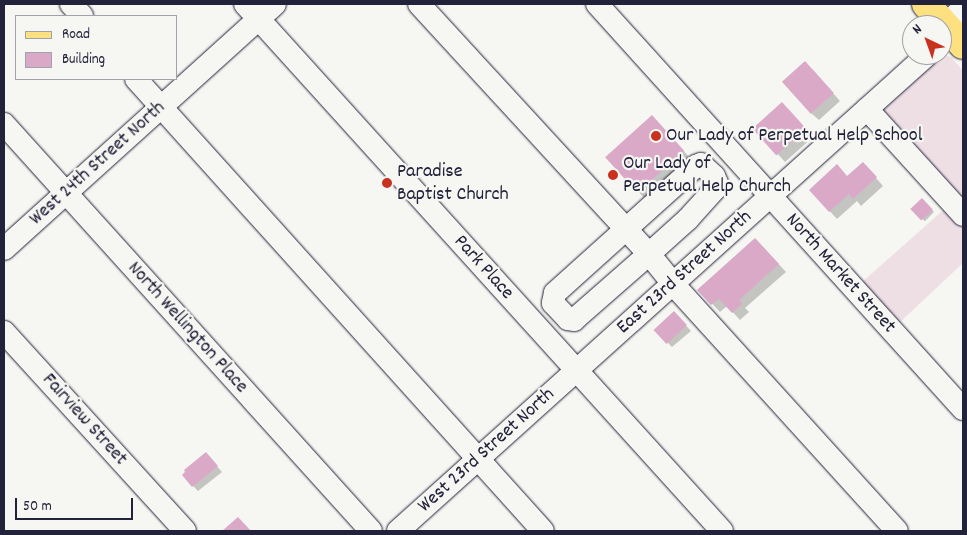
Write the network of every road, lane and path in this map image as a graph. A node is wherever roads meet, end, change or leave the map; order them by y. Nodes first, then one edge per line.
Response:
1 (71, 4) edge
2 (419, 4) edge
3 (597, 4) edge
4 (926, 4) edge
5 (259, 9) edge
6 (81, 15) edge
7 (953, 30) edge
8 (916, 65) edge
9 (137, 80) edge
10 (160, 107) junction
11 (867, 109) junction
12 (4, 124) edge
13 (729, 152) junction
14 (709, 171) junction
15 (66, 193) junction
16 (770, 197) junction
17 (963, 215) edge
18 (626, 229) junction
19 (4, 249) edge
20 (649, 254) junction
21 (673, 284) junction
22 (4, 332) edge
23 (576, 370) junction
24 (963, 409) edge
25 (479, 458) junction
26 (185, 531) edge
27 (371, 531) edge
28 (398, 531) edge
29 (543, 531) edge
30 (722, 531) edge
31 (897, 531) edge

1 - 6 street
2 - 18 street
3 - 13 street, North Market Street
4 - 7 main road
5 - 10 street, West 24th Street North
5 - 23 street, Park Place
8 - 11 street, East 23rd Street North
9 - 10 street
10 - 15 street, West 24th Street North
10 - 25 street
11 - 16 street, East 23rd Street North
11 - 17 street
12 - 15 street, North Wellington Place
13 - 14 street
13 - 16 street, North Market Street
14 - 18 street
14 - 20 street
15 - 19 street, West 24th Street North
15 - 27 street, North Wellington Place
16 - 21 street, East 23rd Street North
16 - 24 street, North Market Street
18 - 20 street
18 - 20 street
20 - 21 street
21 - 23 street, East 23rd Street North
21 - 31 street
22 - 26 street, Fairview Street
23 - 25 street, West 23rd Street North
23 - 30 street, Park Place
25 - 28 street, West 23rd Street North
25 - 29 street

